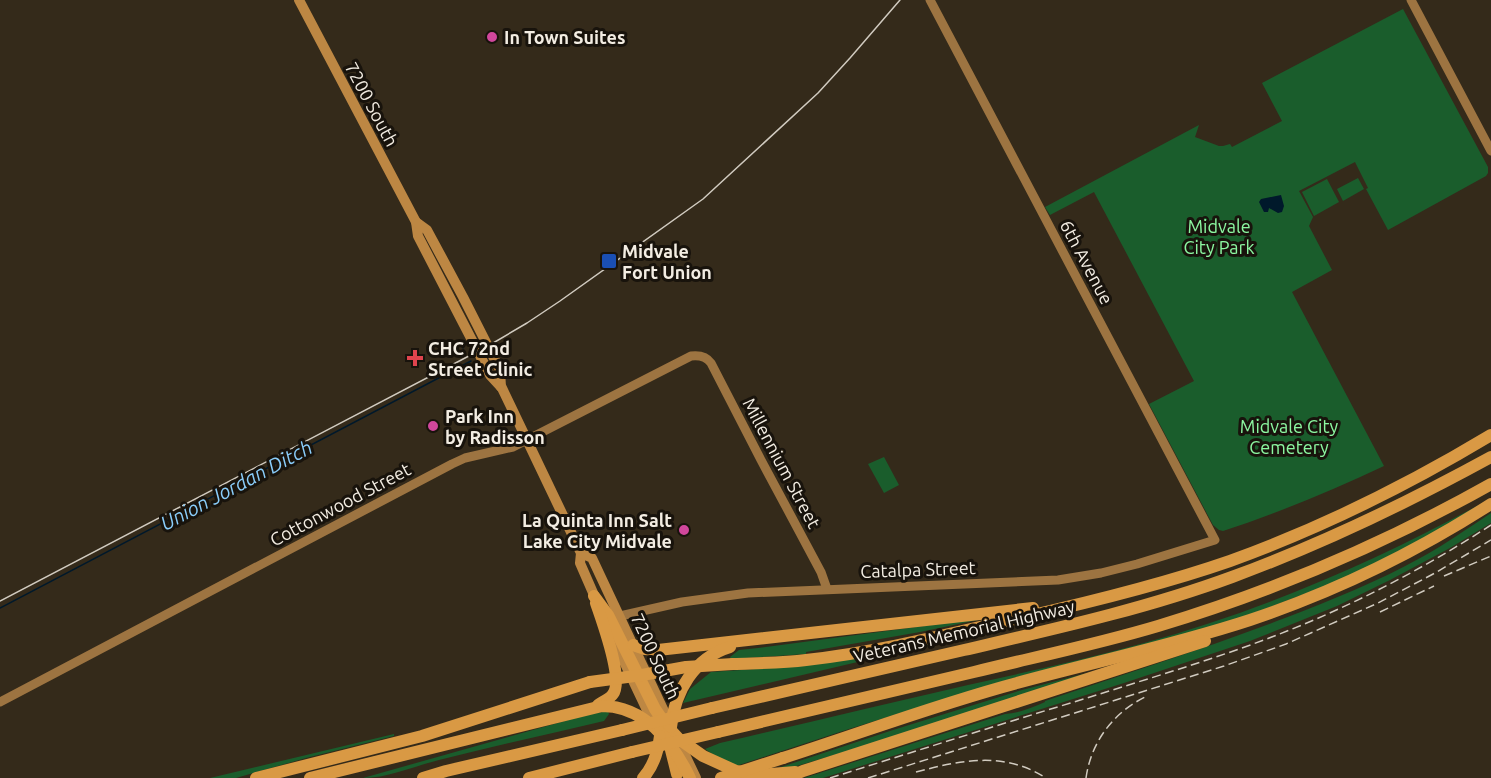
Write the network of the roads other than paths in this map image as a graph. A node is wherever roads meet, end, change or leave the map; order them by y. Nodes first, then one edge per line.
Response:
1 (299, 0) edge
2 (930, 0) edge
3 (1410, 0) edge
4 (1491, 151) edge
5 (702, 356) joint
6 (1491, 435) edge
7 (528, 440) junction
8 (1491, 457) edge
9 (1491, 484) edge
10 (1491, 504) edge
11 (1215, 540) joint
12 (582, 553) junction
13 (1344, 583) junction
14 (827, 589) junction
15 (1127, 592) junction
16 (594, 596) junction
17 (620, 616) junction
18 (754, 640) junction
19 (633, 645) junction
20 (655, 692) junction
21 (0, 702) edge
22 (596, 707) junction
23 (660, 717) junction
24 (666, 734) junction
25 (466, 741) junction
26 (803, 771) junction
27 (678, 776) edge
28 (256, 778) edge
29 (310, 778) edge
30 (346, 778) edge
31 (423, 778) edge
32 (529, 778) edge
33 (643, 778) edge
34 (690, 778) edge
35 (696, 778) edge
36 (721, 778) edge
37 (787, 778) edge

1 - 7 main road, 7200 South
2 - 11 street, 6th Avenue
3 - 4 street
5 - 7 street, Cottonwood Street
5 - 14 street, Millennium Street
6 - 15 highway
7 - 12 main road, 7200 South
7 - 21 street, Cottonwood Street
8 - 31 highway, Veterans Memorial Highway, bridge
9 - 32 highway, bridge
10 - 13 highway
11 - 14 street, Catalpa Street
12 - 16 main road, 7200 South
12 - 17 main road, 7200 South
13 - 26 highway
13 - 36 highway, bridge
14 - 17 street, Catalpa Street
15 - 18 highway
15 - 28 highway, bridge
16 - 22 highway
16 - 23 highway
16 - 24 main road, 7200 South
17 - 19 main road, 7200 South
18 - 19 highway
18 - 24 highway
19 - 20 main road, 7200 South
20 - 23 highway
20 - 24 main road, 7200 South
22 - 24 highway
22 - 25 highway
23 - 24 highway
24 - 26 highway
24 - 27 highway
24 - 33 highway
24 - 34 highway
24 - 35 main road, 7200 South
25 - 29 highway
25 - 30 highway
26 - 37 highway

